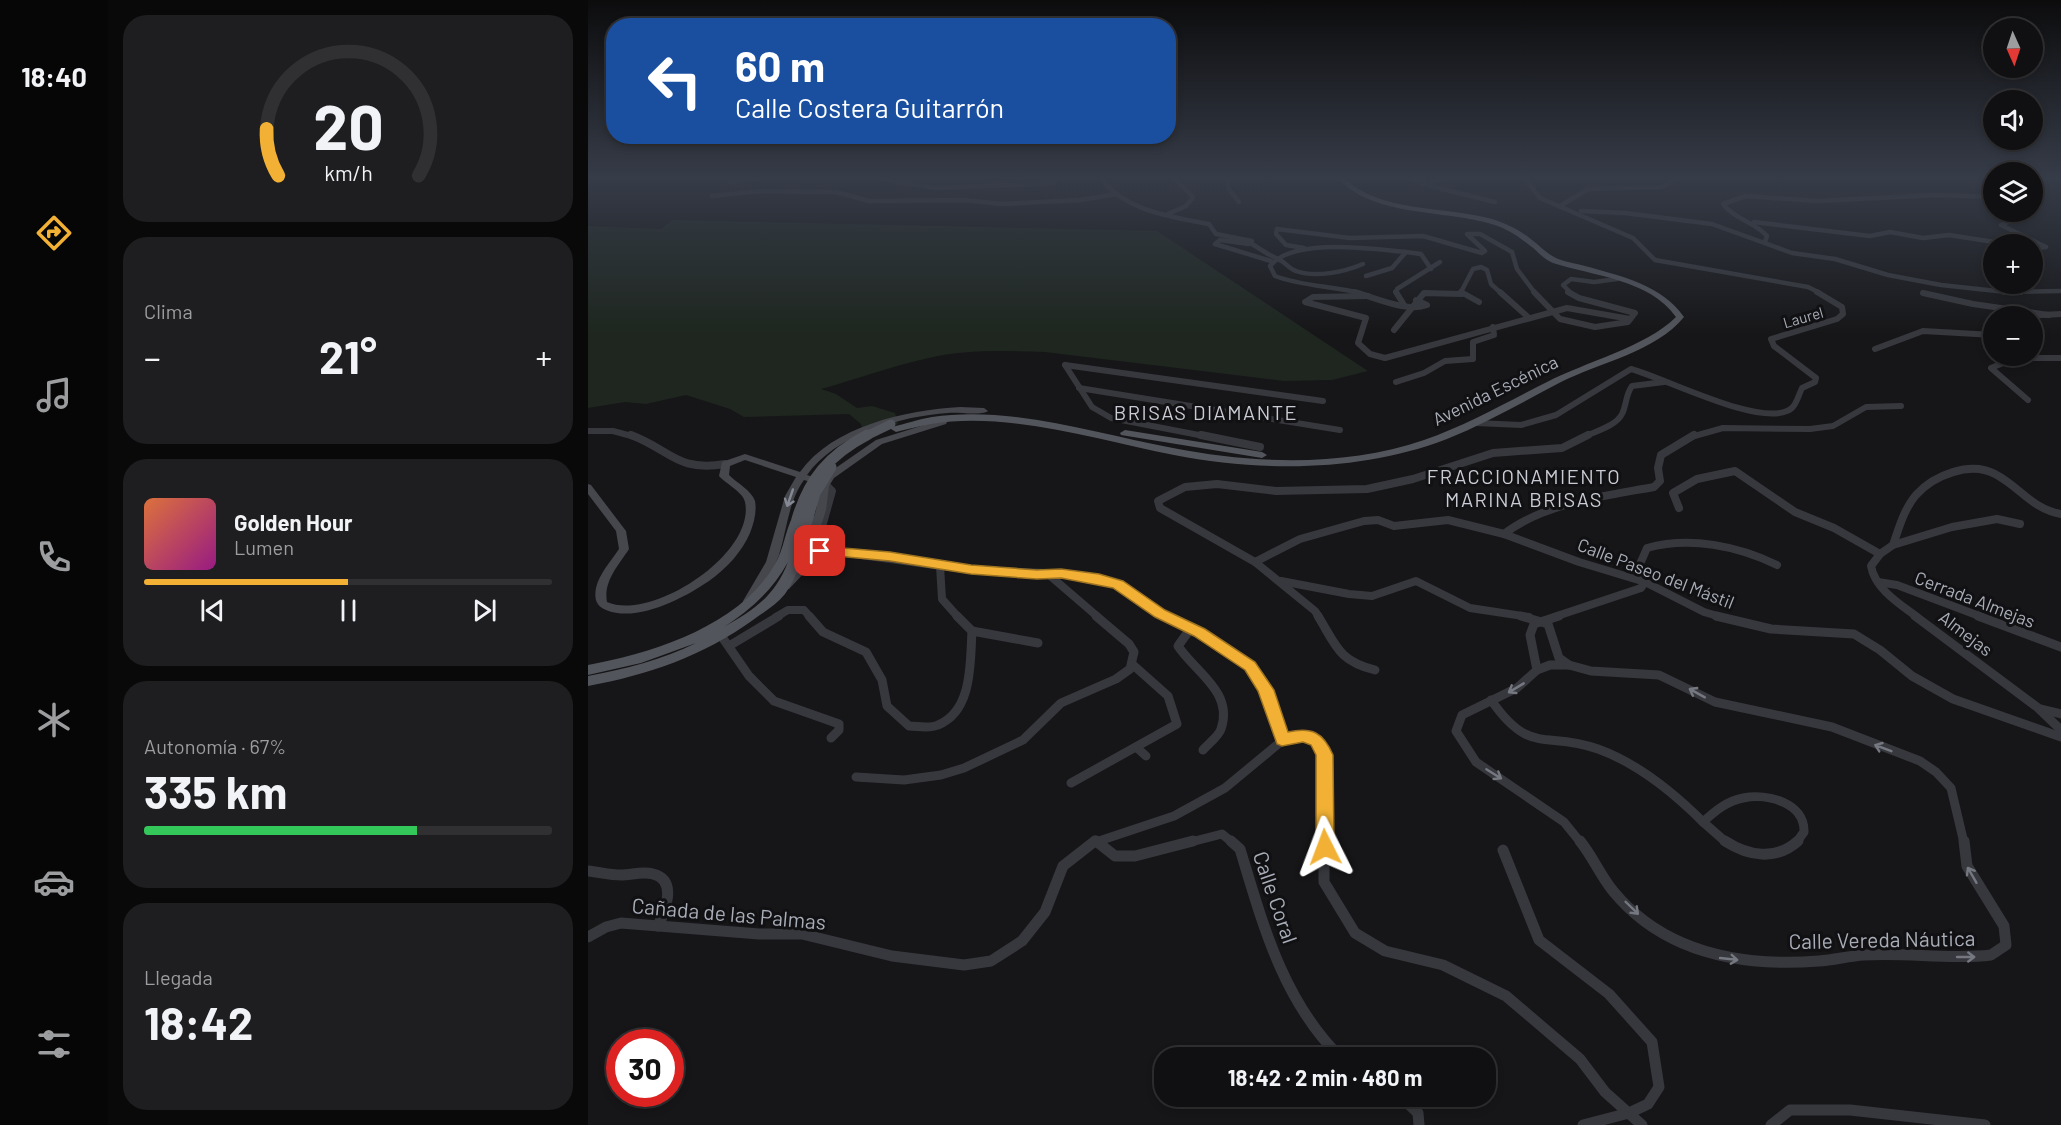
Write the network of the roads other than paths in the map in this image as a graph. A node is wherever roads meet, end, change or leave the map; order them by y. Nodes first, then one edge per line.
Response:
1 (1214, 230) edge
2 (1278, 230) edge
3 (1297, 230) edge
4 (1513, 230) edge
5 (1617, 230) edge
6 (1731, 230) edge
7 (1761, 230) edge
8 (1824, 230) edge
9 (1983, 240) edge
10 (1765, 242) junction
11 (1252, 244) junction
12 (1286, 245) junction
13 (1304, 248) junction
14 (1406, 252) junction
15 (1284, 253) junction
16 (1549, 258) junction
17 (1271, 261) junction
18 (1440, 262) dead end
19 (1363, 264) dead end
20 (1431, 269) junction
21 (1366, 276) dead end
22 (1617, 279) junction
23 (1606, 281) junction
24 (2050, 291) junction
25 (2061, 291) edge
26 (1923, 293) dead end
27 (1462, 294) junction
28 (1368, 296) junction
29 (2061, 296) edge
30 (1416, 300) junction
31 (1479, 302) dead end
32 (1545, 303) junction
33 (1407, 306) junction
34 (1567, 308) junction
35 (1552, 313) junction
36 (2061, 314) edge
37 (2043, 315) edge
38 (2049, 315) junction
39 (1537, 316) junction
40 (1529, 318) junction
41 (1560, 319) junction
42 (1630, 319) junction
43 (1678, 320) junction
44 (1493, 327) junction
45 (1394, 330) dead end
46 (1983, 334) edge
47 (1875, 349) dead end
48 (2061, 358) edge
49 (1396, 382) dead end
50 (1671, 382) junction
51 (1079, 388) junction
52 (2028, 400) dead end
53 (1323, 401) dead end
54 (1901, 406) dead end
55 (982, 414) junction
56 (1476, 423) junction
57 (1340, 430) dead end
58 (588, 431) edge
59 (1184, 433) junction
60 (1177, 442) junction
61 (1132, 443) junction
62 (1260, 447) dead end
63 (1213, 458) junction
64 (1350, 458) junction
65 (725, 464) junction
66 (800, 476) junction
67 (825, 484) junction
68 (588, 487) edge
69 (1679, 508) dead end
70 (2061, 514) edge
71 (802, 518) junction
72 (2020, 524) dead end
73 (1504, 534) junction
74 (1893, 545) junction
75 (810, 548) junction
76 (837, 552) junction
77 (1880, 554) junction
78 (1255, 562) junction
79 (1777, 565) dead end
80 (940, 566) junction
81 (802, 570) junction
82 (1048, 574) junction
83 (1281, 581) junction
84 (1645, 582) junction
85 (1878, 582) junction
86 (783, 588) junction
87 (748, 602) junction
88 (1541, 621) junction
89 (1191, 628) junction
90 (972, 631) junction
91 (725, 642) junction
92 (1038, 643) dead end
93 (2061, 647) edge
94 (1132, 664) junction
95 (1569, 665) junction
96 (588, 670) edge
97 (1375, 670) dead end
98 (1537, 670) junction
99 (588, 681) edge
100 (1491, 700) junction
101 (2037, 708) junction
102 (2061, 714) edge
103 (2061, 730) edge
104 (2061, 737) edge
105 (831, 738) dead end
106 (1282, 740) junction
107 (1137, 747) junction
108 (1203, 750) dead end
109 (1146, 756) dead end
110 (856, 777) dead end
111 (1071, 783) dead end
112 (1701, 823) junction
113 (1095, 841) junction
114 (1503, 850) dead end
115 (588, 871) edge
116 (658, 926) junction
117 (588, 937) edge
118 (1330, 1047) edge
119 (1412, 1107) edge
120 (1629, 1113) junction
121 (1419, 1125) edge
122 (1583, 1125) edge
123 (1642, 1125) edge
124 (1771, 1125) edge
125 (1984, 1125) edge

1 - 11 street
2 - 12 street
3 - 32 street
4 - 16 main road
5 - 50 street, Laurel
6 - 10 street
7 - 10 street
8 - 9 street
10 - 24 street
11 - 17 street
11 - 19 street, bridge
12 - 13 street
12 - 15 street
13 - 14 street
13 - 15 street
14 - 20 street
14 - 21 street
15 - 17 street
16 - 22 main road
16 - 23 main road
17 - 28 street
18 - 20 street
20 - 33 street
22 - 23 street
22 - 43 main road
23 - 42 street
23 - 43 main road
24 - 25 street
24 - 29 street
26 - 38 street
27 - 30 street
27 - 31 street
27 - 40 street
28 - 33 street
28 - 44 street
30 - 33 street
30 - 33 street
32 - 34 street
32 - 35 street
33 - 45 street
34 - 35 street
34 - 42 street
35 - 39 street
35 - 41 street
36 - 38 street
37 - 38 street
39 - 40 street
39 - 41 street
40 - 44 street
41 - 42 street
43 - 56 main road, Avenida Escénica
44 - 49 street
46 - 47 street
48 - 52 street
50 - 56 street, Laurel
50 - 78 street
51 - 53 street
51 - 57 street
51 - 59 street
54 - 73 street
55 - 60 main road
55 - 61 main road, Avenida Escénica
55 - 66 street
55 - 67 street
55 - 71 main road, bridge
56 - 64 main road, Avenida Escénica
58 - 65 street
59 - 60 street
59 - 62 street
60 - 61 main road
60 - 63 main road
60 - 64 main road
61 - 63 main road, Avenida Escénica
63 - 64 main road, Avenida Escénica
65 - 66 street
65 - 68 street
66 - 67 street
66 -> 87 street
67 - 75 street
67 - 76 street
69 - 77 street
70 - 74 street
71 - 86 main road
71 - 87 main road
72 - 74 street
73 - 78 street, Calle Paseo del Mástil
73 - 84 street, Calle Paseo del Mástil
74 - 77 street
75 - 76 street
75 - 81 street
76 - 80 street
76 - 81 street
77 - 85 street
78 - 83 street
79 - 84 street
80 - 82 street
80 - 90 street
81 - 86 street
82 - 89 street
82 - 94 street
83 - 88 street
83 - 97 street
84 - 88 street
84 - 104 street, Calle Paseo del Mástil
85 - 93 street, Cerrada Almejas
85 - 101 street, Almejas
86 - 91 main road
87 - 96 main road
88 - 95 street
88 - 98 street
89 - 106 street
89 - 108 street
90 - 91 street
90 - 92 street
91 - 99 main road
91 - 105 street
94 - 107 street
94 - 110 street
95 - 98 street, Calle Vereda Náutica
100 -> 95 street, Calle Vereda Náutica
98 -> 100 street, Calle Vereda Náutica
100 - 112 street
101 - 102 street
101 - 103 street, Almejas
106 - 113 street, Cañada de las Palmas
106 - 120 street
107 - 109 street
107 - 111 street
112 - 112 street
113 - 116 street, Cañada de las Palmas
113 - 118 street, Calle Coral
114 - 120 street
115 - 116 street
116 - 117 street, Cañada de las Palmas
119 - 121 street
120 - 122 street
120 - 123 street
124 - 125 street

